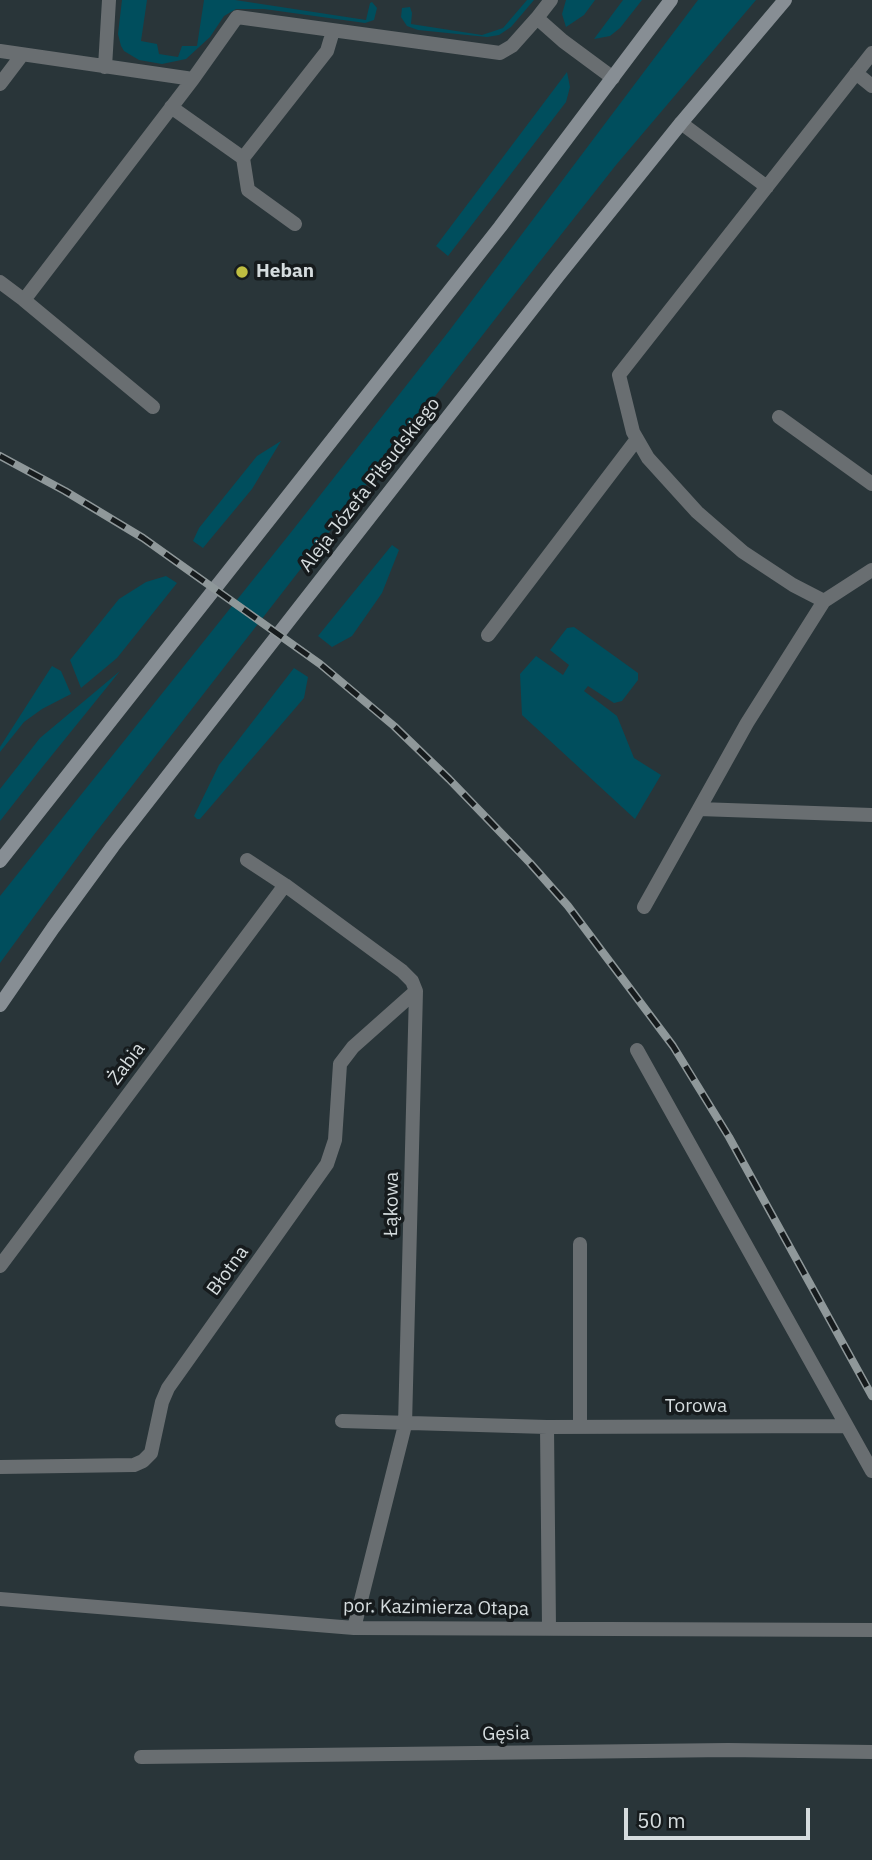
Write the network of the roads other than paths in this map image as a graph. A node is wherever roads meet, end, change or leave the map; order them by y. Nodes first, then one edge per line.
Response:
1 (109, 0) edge
2 (551, 0) edge
3 (671, 0) edge
4 (785, 0) edge
5 (537, 18) junction
6 (333, 32) junction
7 (0, 51) edge
8 (872, 53) edge
9 (22, 55) junction
10 (105, 67) junction
11 (856, 73) junction
12 (612, 78) junction
13 (192, 79) junction
14 (0, 84) edge
15 (872, 86) edge
16 (171, 107) junction
17 (681, 123) junction
18 (243, 158) junction
19 (767, 187) junction
20 (295, 224) dead end
21 (0, 282) edge
22 (24, 300) junction
23 (153, 407) dead end
24 (779, 417) dead end
25 (637, 439) junction
26 (872, 484) edge
27 (872, 570) edge
28 (824, 601) junction
29 (488, 635) dead end
30 (699, 809) junction
31 (872, 815) edge
32 (247, 860) dead end
33 (0, 862) edge
34 (285, 885) junction
35 (644, 906) dead end
36 (416, 991) junction
37 (0, 1005) edge
38 (637, 1050) dead end
39 (580, 1244) dead end
40 (0, 1266) edge
41 (342, 1421) dead end
42 (405, 1425) junction
43 (846, 1426) junction
44 (547, 1427) junction
45 (580, 1427) junction
46 (0, 1467) edge
47 (872, 1471) edge
48 (0, 1599) edge
49 (354, 1628) junction
50 (549, 1628) junction
51 (872, 1630) edge
52 (872, 1752) edge
53 (141, 1758) dead end

1 - 10 street
2 - 5 street
3 - 12 main road
4 - 17 main road, Aleja Józefa Piłsudskiego
5 - 6 street
5 - 12 street
6 - 13 street
6 - 18 street
7 - 9 street
8 - 11 street
9 - 10 street
9 - 14 street
10 - 13 street
11 - 15 street
11 - 19 street
12 - 33 main road
13 - 16 street
16 - 18 street
16 - 22 street
17 - 19 street
17 - 37 main road, Aleja Józefa Piłsudskiego
18 - 20 street
19 - 25 street
21 - 22 street
22 - 23 street
24 - 26 street
25 - 28 street
25 - 29 street
27 - 28 street
28 - 30 street
30 - 31 street
30 - 35 street
32 - 34 street
34 - 36 street
34 - 40 street, Żabia
36 - 42 street, Łąkowa
36 - 46 street, Błotna
38 - 43 street
39 - 45 street
41 - 42 street, Torowa
42 - 44 street, Torowa
42 - 49 street, Łąkowa
43 - 45 street, Torowa
43 - 47 street
44 - 45 street, Torowa
44 - 50 street
48 - 49 street, por. Kazimierza Otapa
49 - 50 street, por. Kazimierza Otapa
50 - 51 street, por. Kazimierza Otapa
52 - 53 street, Gęsia

